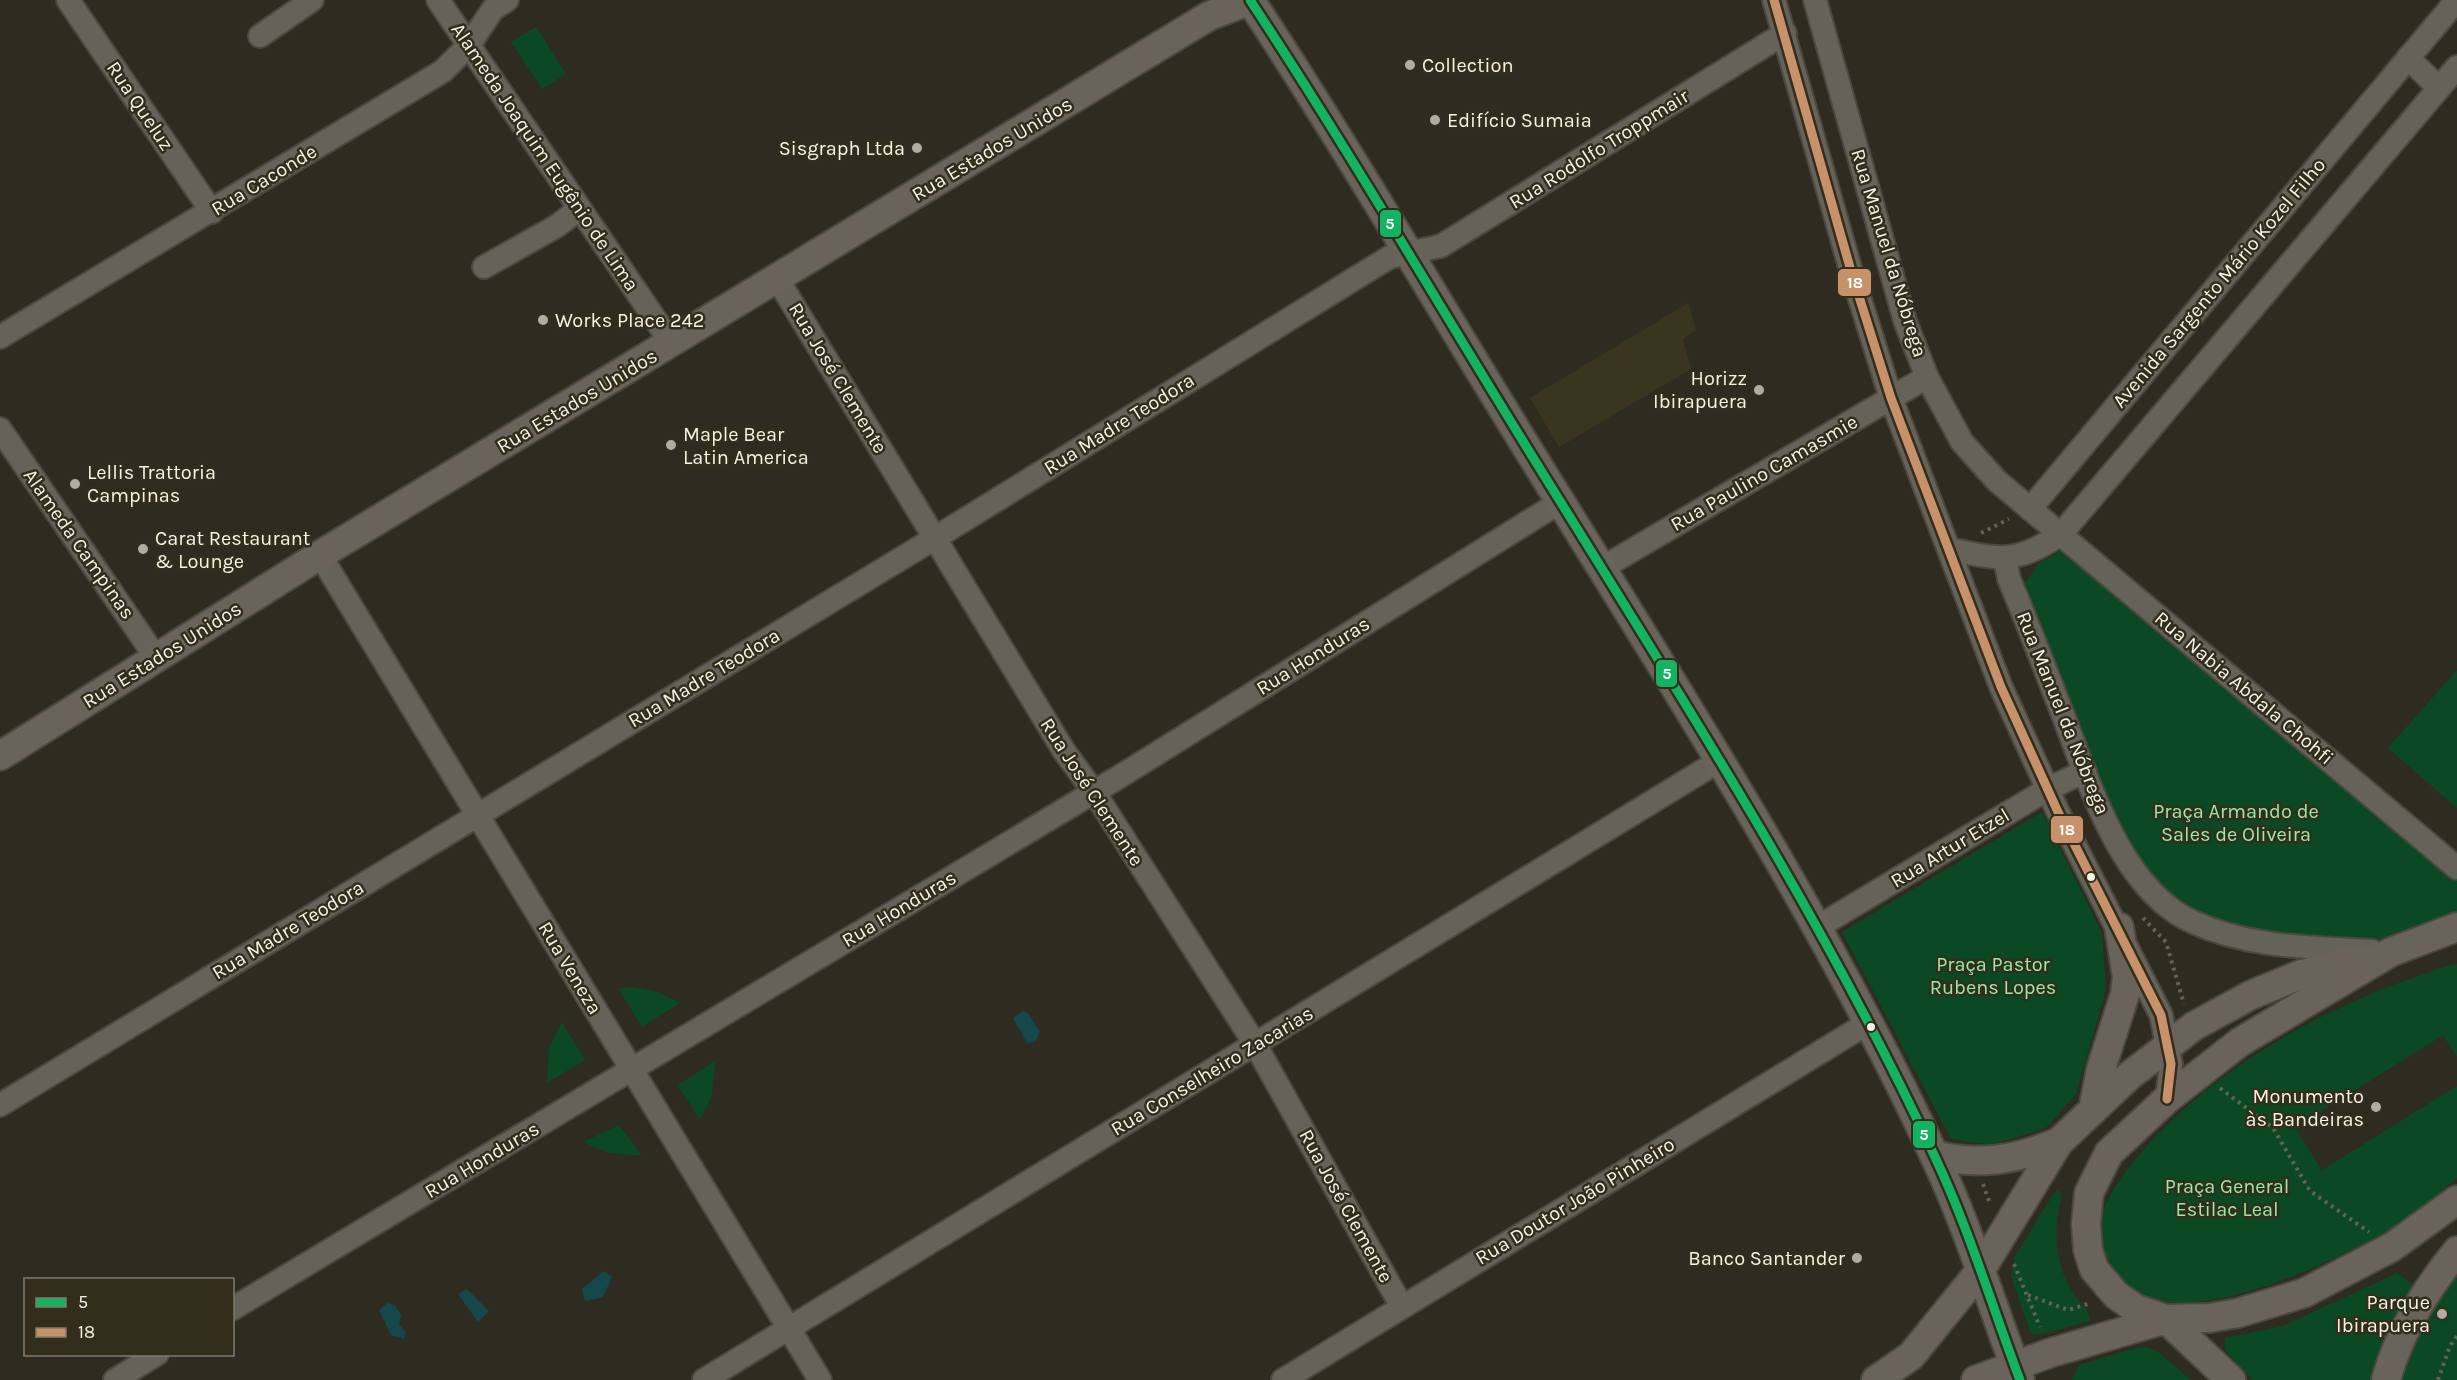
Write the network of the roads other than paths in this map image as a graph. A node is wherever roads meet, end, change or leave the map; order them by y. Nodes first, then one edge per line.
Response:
1 (68, 0) edge
2 (312, 0) edge
3 (438, 0) edge
4 (507, 0) edge
5 (1251, 0) edge
6 (1774, 0) edge
7 (1815, 0) edge
8 (2457, 0) edge
9 (1785, 33) junction
10 (260, 36) dead end
11 (469, 45) junction
12 (2408, 58) junction
13 (2457, 67) edge
14 (2439, 88) junction
15 (579, 209) junction
16 (212, 212) junction
17 (1408, 255) junction
18 (1889, 262) junction
19 (484, 267) dead end
20 (1851, 271) junction
21 (778, 280) junction
22 (0, 337) edge
23 (672, 344) junction
24 (1927, 377) junction
25 (1891, 398) junction
26 (0, 429) edge
27 (1560, 502) junction
28 (2030, 509) junction
29 (2061, 534) junction
30 (935, 538) junction
31 (1950, 549) junction
32 (320, 555) junction
33 (2005, 559) junction
34 (1602, 568) junction
35 (157, 659) junction
36 (0, 756) edge
37 (1719, 761) junction
38 (2085, 771) junction
39 (2048, 789) junction
40 (1094, 792) junction
41 (478, 815) junction
42 (2457, 868) edge
43 (2119, 927) junction
44 (2457, 927) edge
45 (1816, 928) junction
46 (2391, 951) junction
47 (1869, 1023) junction
48 (1255, 1044) junction
49 (2168, 1045) junction
50 (632, 1070) junction
51 (2167, 1099) junction
52 (0, 1105) edge
53 (2093, 1110) junction
54 (2059, 1142) junction
55 (1934, 1155) junction
56 (2457, 1200) edge
57 (2457, 1251) edge
58 (1980, 1271) junction
59 (1402, 1307) junction
60 (234, 1308) edge
61 (2166, 1319) junction
62 (788, 1329) junction
63 (154, 1356) edge
64 (2017, 1373) edge
65 (115, 1380) edge
66 (704, 1380) edge
67 (820, 1380) edge
68 (1283, 1380) edge
69 (1876, 1380) edge
70 (1976, 1380) edge
71 (2230, 1380) edge
72 (2386, 1380) edge

1 - 16 street, Rua Queluz
2 - 10 street
3 - 11 street, Alameda Joaquim Eugênio de Lima
4 - 11 street, Rua Caconde
5 - 17 main road
5 - 21 main road, Rua Estados Unidos
6 - 9 street, Rua Manuel da Nóbrega
7 - 18 street, Rua Manuel da Nóbrega
8 - 12 street, Avenida Sargento Mário Kozel Filho
9 - 17 street, Rua Rodolfo Troppmair
9 - 20 street, Rua Manuel da Nóbrega
11 - 15 street, Alameda Joaquim Eugênio de Lima
11 - 16 street, Rua Caconde
12 - 14 street
12 - 28 street, Avenida Sargento Mário Kozel Filho
13 - 14 street, Avenida Sargento Mário Kozel Filho
14 - 29 street, Avenida Sargento Mário Kozel Filho
15 - 19 street
15 - 23 street, Alameda Joaquim Eugênio de Lima
16 - 22 street, Rua Caconde
17 - 27 main road
17 - 30 street, Rua Madre Teodora
18 - 20 street
18 - 24 street, Rua Manuel da Nóbrega
20 - 25 street, Rua Manuel da Nóbrega
21 - 23 main road, Rua Estados Unidos
21 - 30 street, Rua José Clemente
23 - 32 main road, Rua Estados Unidos
24 - 25 street, Rua Paulino Camasmie
24 - 28 street, Rua Manuel da Nóbrega
25 - 31 street, Rua Manuel da Nóbrega
25 - 34 street, Rua Paulino Camasmie
26 - 35 street, Alameda Campinas
27 - 34 main road
27 - 40 street, Rua Honduras
28 - 29 street, Rua Nabia Abdala Chohfi
29 - 33 street
29 - 42 street, Rua Nabia Abdala Chohfi
30 - 40 street, Rua José Clemente
30 - 41 street, Rua Madre Teodora
31 - 33 street
31 - 39 street, Rua Manuel da Nóbrega
32 - 35 main road, Rua Estados Unidos
32 - 41 street, Rua Veneza
33 - 38 street, Rua Manuel da Nóbrega
34 - 37 main road
35 - 36 main road, Rua Estados Unidos
37 - 45 main road
37 - 48 street, Rua Conselheiro Zacarias
38 - 39 street, Rua Artur Etzel
38 - 46 street, Rua Manuel da Nóbrega
39 - 43 street, Rua Manuel da Nóbrega
39 - 45 street, Rua Artur Etzel
40 - 48 street, Rua José Clemente
40 - 50 street, Rua Honduras
41 - 50 street, Rua Veneza
41 - 52 street, Rua Madre Teodora
43 - 49 street, Rua Manuel da Nóbrega
43 - 53 main road
44 - 46 main road
45 - 47 main road
46 - 49 main road
46 - 51 main road
47 - 55 main road
47 - 59 street, Rua Doutor João Pinheiro
48 - 59 street, Rua José Clemente
48 - 62 street, Rua Conselheiro Zacarias
49 - 51 street, Rua Manuel da Nóbrega
49 - 53 main road
50 - 60 street, Rua Honduras
50 - 62 street, Rua Veneza
51 - 61 main road
53 - 54 main road
54 - 55 main road
54 - 58 main road
55 - 58 main road
56 - 61 main road
57 - 72 main road
58 - 64 main road
58 - 69 main road
59 - 68 street, Rua Doutor João Pinheiro
61 - 64 main road
61 - 71 main road
62 - 66 street, Rua Conselheiro Zacarias
62 - 67 street, Rua Veneza
63 - 65 street
64 - 70 main road

